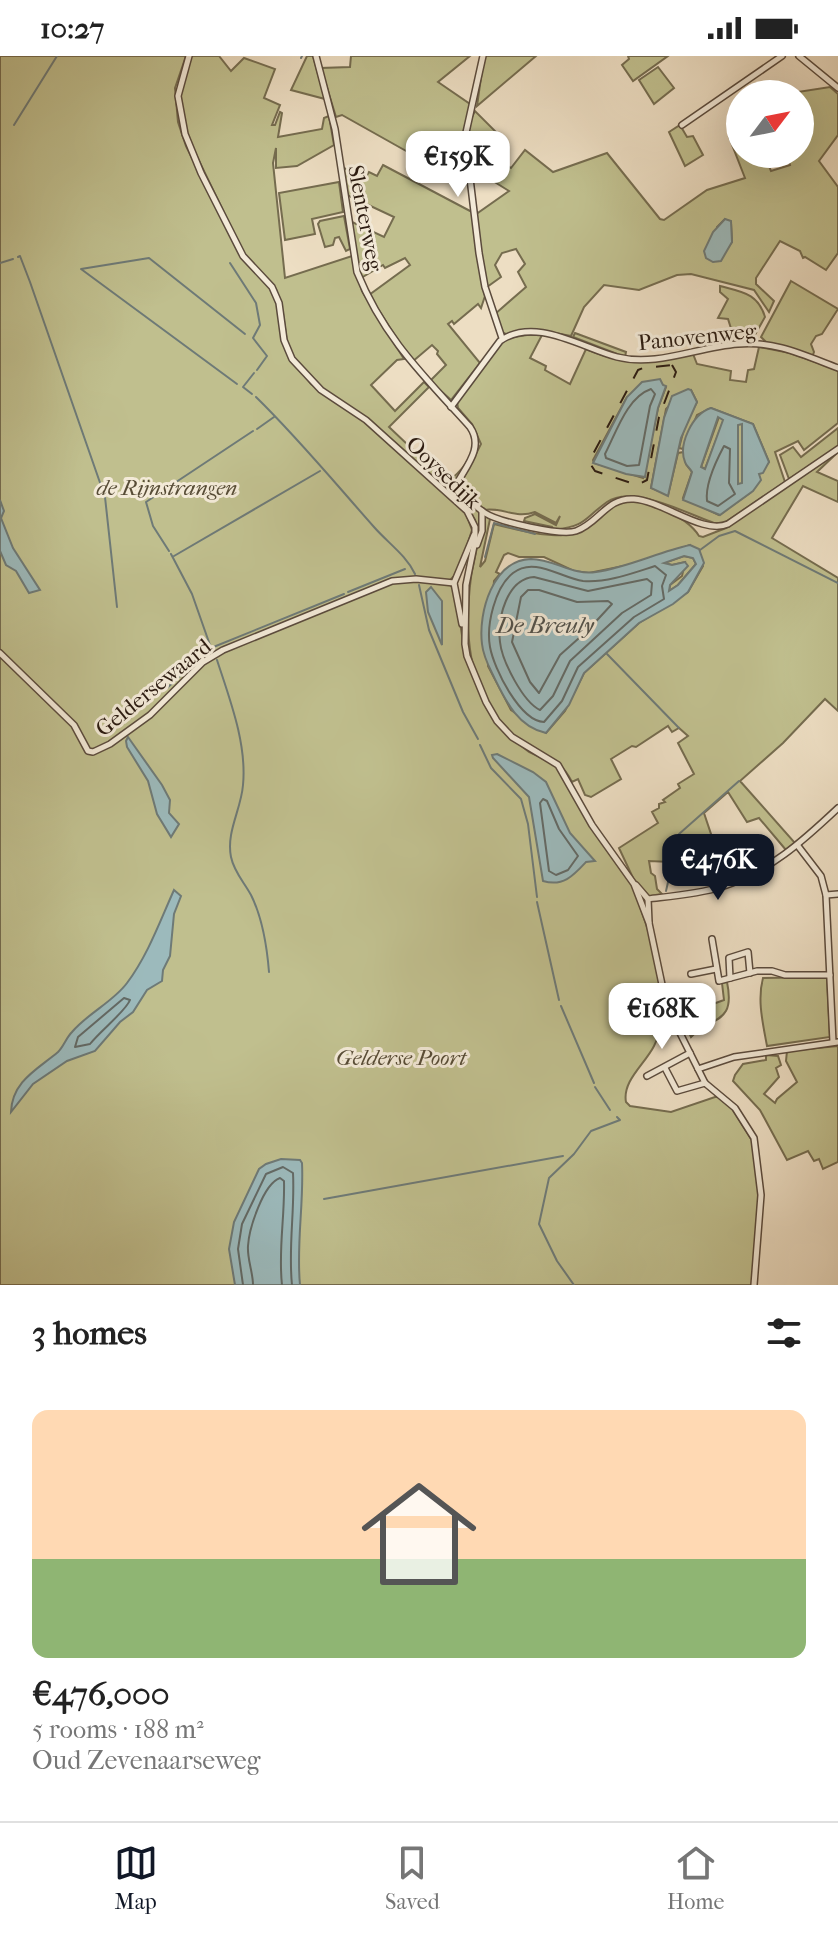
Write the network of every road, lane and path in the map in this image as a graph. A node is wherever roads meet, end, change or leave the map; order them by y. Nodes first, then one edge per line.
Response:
1 (189, 56) edge
2 (316, 56) edge
3 (483, 56) edge
4 (782, 56) edge
5 (799, 56) edge
6 (838, 88) edge
7 (682, 125) dead end
8 (502, 338) junction
9 (838, 368) edge
10 (451, 407) junction
11 (838, 449) edge
12 (459, 478) junction
13 (439, 487) junction
14 (454, 489) junction
15 (462, 507) junction
16 (482, 511) junction
17 (475, 533) junction
18 (474, 549) junction
19 (454, 583) junction
20 (464, 633) junction
21 (0, 653) edge
22 (838, 808) edge
23 (798, 846) junction
24 (634, 884) junction
25 (838, 894) edge
26 (826, 895) junction
27 (648, 899) junction
28 (649, 923) junction
29 (712, 939) dead end
30 (716, 969) junction
31 (750, 973) junction
32 (691, 974) dead end
33 (830, 975) junction
34 (730, 978) junction
35 (835, 995) edge
36 (836, 1042) edge
37 (690, 1053) junction
38 (665, 1068) junction
39 (698, 1069) junction
40 (647, 1076) dead end
41 (705, 1083) junction
42 (754, 1285) edge

1 - 13 street, Ooysedijk
2 - 10 street, Slenterweg
3 - 8 street
4 - 7 street
5 - 6 street
8 - 9 street, Panovenweg
8 - 10 street
10 - 12 street, Slenterweg
11 - 16 street
12 - 14 street, Slenterweg
12 - 16 street
13 - 14 street
13 - 15 street, Ooysedijk
14 - 15 street
15 - 17 street, Ooysedijk
16 - 18 street
17 - 18 street, Ooysedijk
17 - 19 street
18 - 20 street, Ooysedijk
19 - 20 street
19 - 21 street, Geldersewaard
20 - 24 street, Ooysedijk
22 - 23 street
23 - 26 street
23 - 27 street
24 - 27 street
24 - 28 street, Ooysedijk
25 - 26 street
26 - 33 street
27 - 28 street
28 - 37 street
29 - 30 street
30 - 32 street
30 - 34 street
31 - 33 street
31 - 34 street
31 - 34 street
33 - 35 street
35 - 36 street
36 - 39 street
37 - 38 street
37 - 39 street
38 - 40 street
38 - 41 street
39 - 41 street
41 - 42 street

